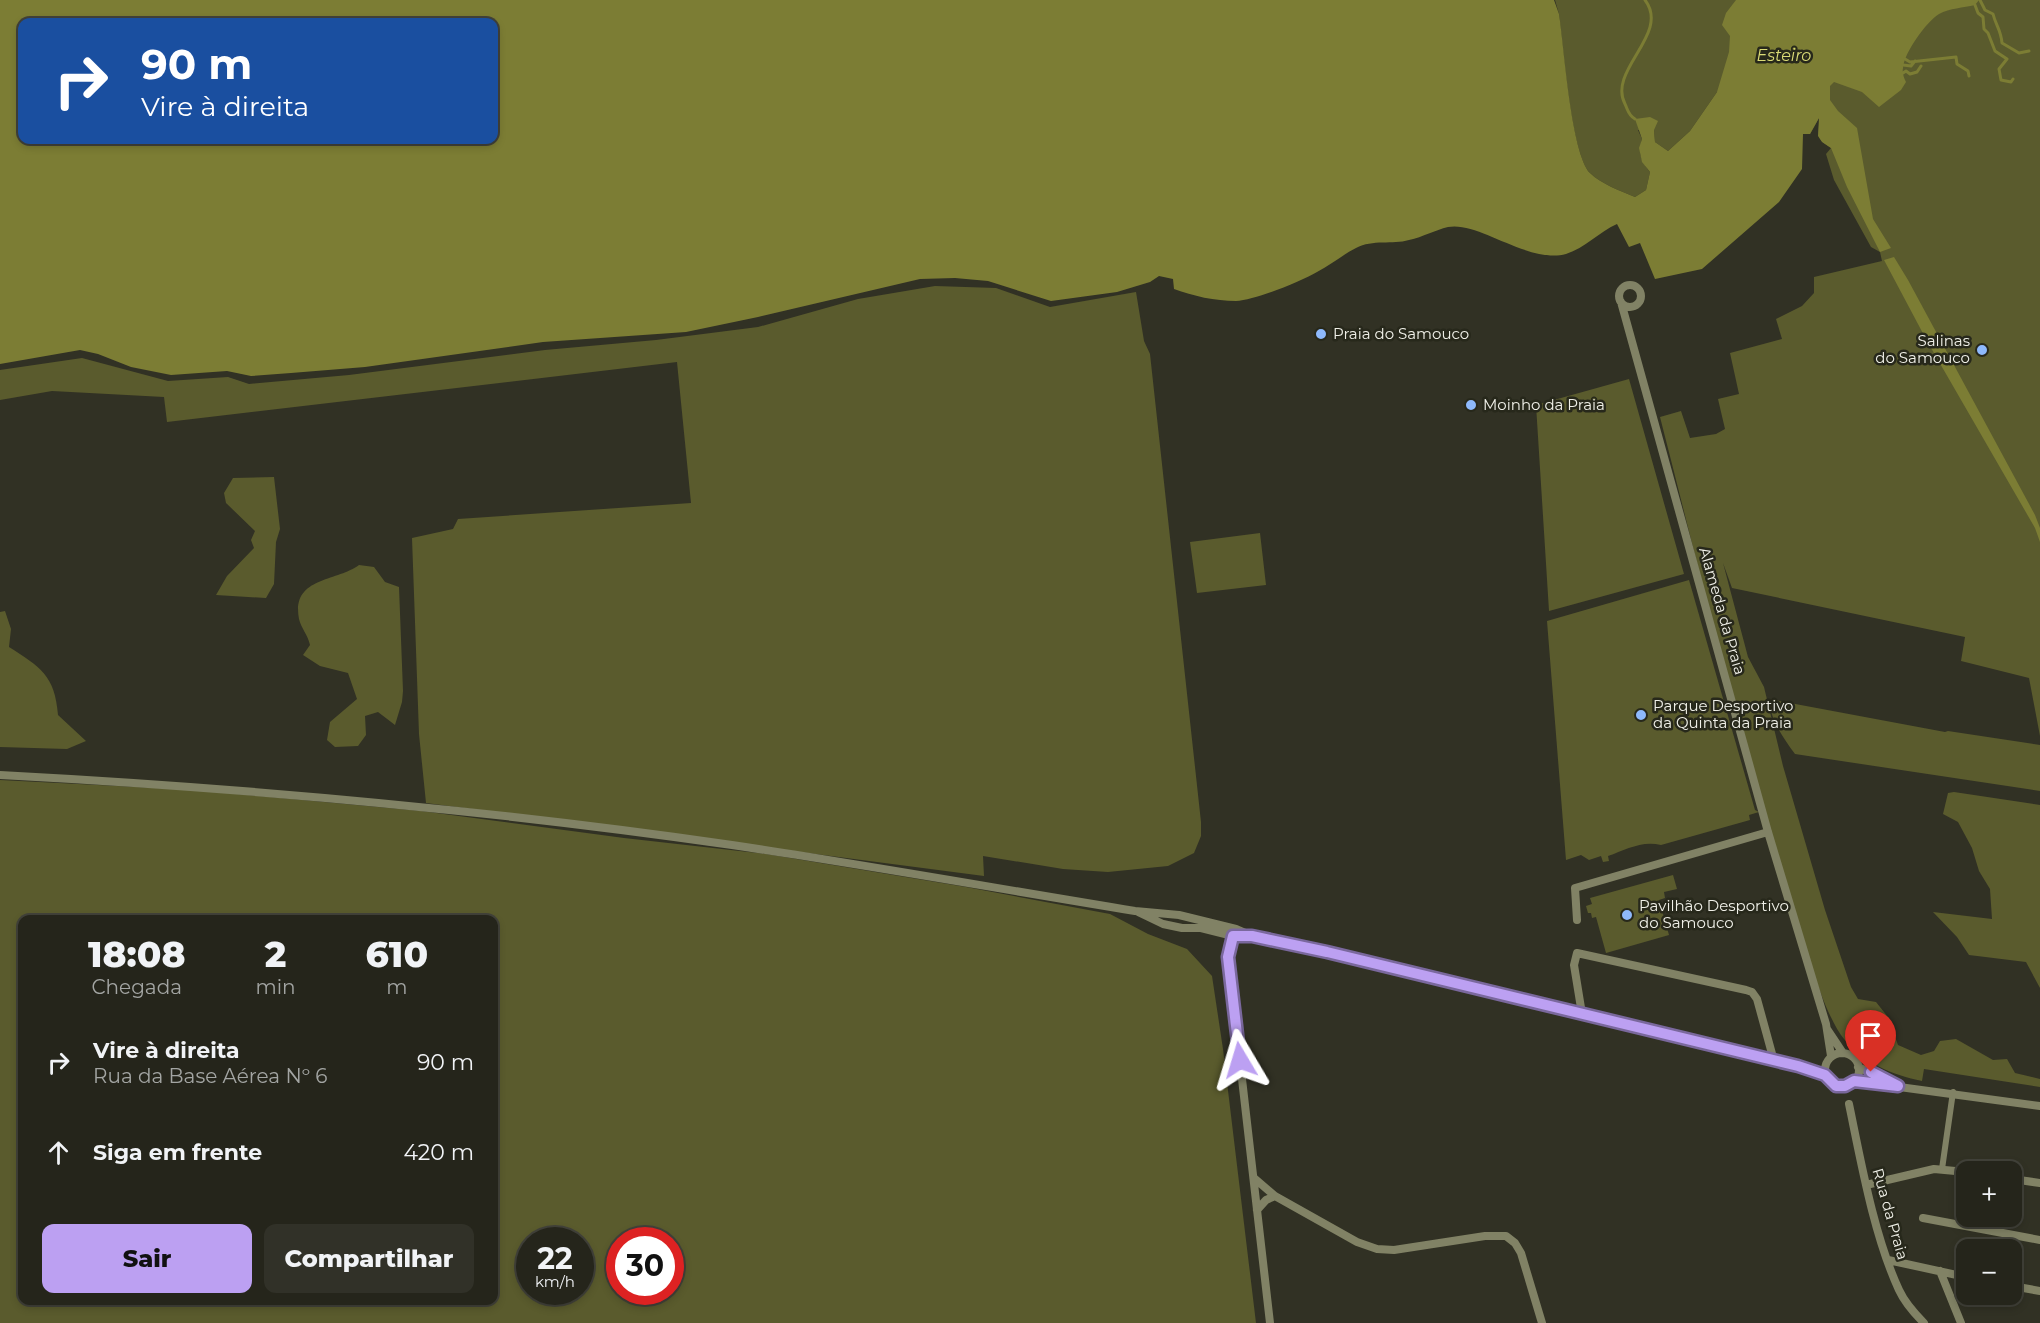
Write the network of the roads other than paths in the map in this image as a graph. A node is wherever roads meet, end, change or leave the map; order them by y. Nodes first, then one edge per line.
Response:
1 (1621, 302) junction
2 (1637, 304) junction
3 (1632, 339) junction
4 (0, 775) edge
5 (1768, 832) junction
6 (1135, 911) junction
7 (1577, 920) dead end
8 (1233, 936) junction
9 (1252, 936) junction
10 (1582, 1014) junction
11 (1827, 1029) junction
12 (1843, 1053) junction
13 (1828, 1060) junction
14 (1774, 1061) junction
15 (1798, 1066) junction
16 (1858, 1067) junction
17 (1825, 1075) junction
18 (1854, 1081) junction
19 (1898, 1086) junction
20 (1953, 1092) junction
21 (1849, 1104) dead end
22 (2040, 1106) edge
23 (1942, 1169) junction
24 (1956, 1171) edge
25 (1254, 1178) junction
26 (2022, 1180) edge
27 (2040, 1183) edge
28 (1866, 1185) junction
29 (1275, 1197) junction
30 (1257, 1210) junction
31 (1923, 1218) dead end
32 (2040, 1240) edge
33 (1888, 1260) junction
34 (1940, 1271) junction
35 (1956, 1275) edge
36 (2022, 1288) edge
37 (2040, 1291) edge
38 (1270, 1323) edge
39 (1542, 1323) edge
40 (1924, 1323) edge
41 (1961, 1323) edge

1 - 2 street
1 - 2 street
1 - 3 street, Alameda da Praia
2 - 3 street, Alameda da Praia
3 - 5 street, Alameda da Praia
4 - 6 street
5 - 7 street
5 - 11 street, Alameda da Praia
6 - 8 street
6 - 9 street
8 - 9 street
8 - 25 street
9 - 10 street
10 - 14 street
10 - 14 street
11 - 12 street
11 - 13 street
12 - 13 street
12 - 16 street
13 - 15 street
13 - 17 street
14 - 15 street
15 - 17 street
16 - 18 street
16 - 19 street
17 - 18 street
18 - 19 street
19 - 20 street
20 - 22 street
20 - 23 street
21 - 28 street, Rua da Praia
23 - 24 street
23 - 28 street
25 - 29 street
25 - 30 street
26 - 27 street
28 - 33 street, Rua da Praia
29 - 30 street
29 - 39 street
30 - 38 street
31 - 32 street
33 - 34 street
33 - 40 street, Rua da Praia
34 - 35 street
34 - 41 street
36 - 37 street

